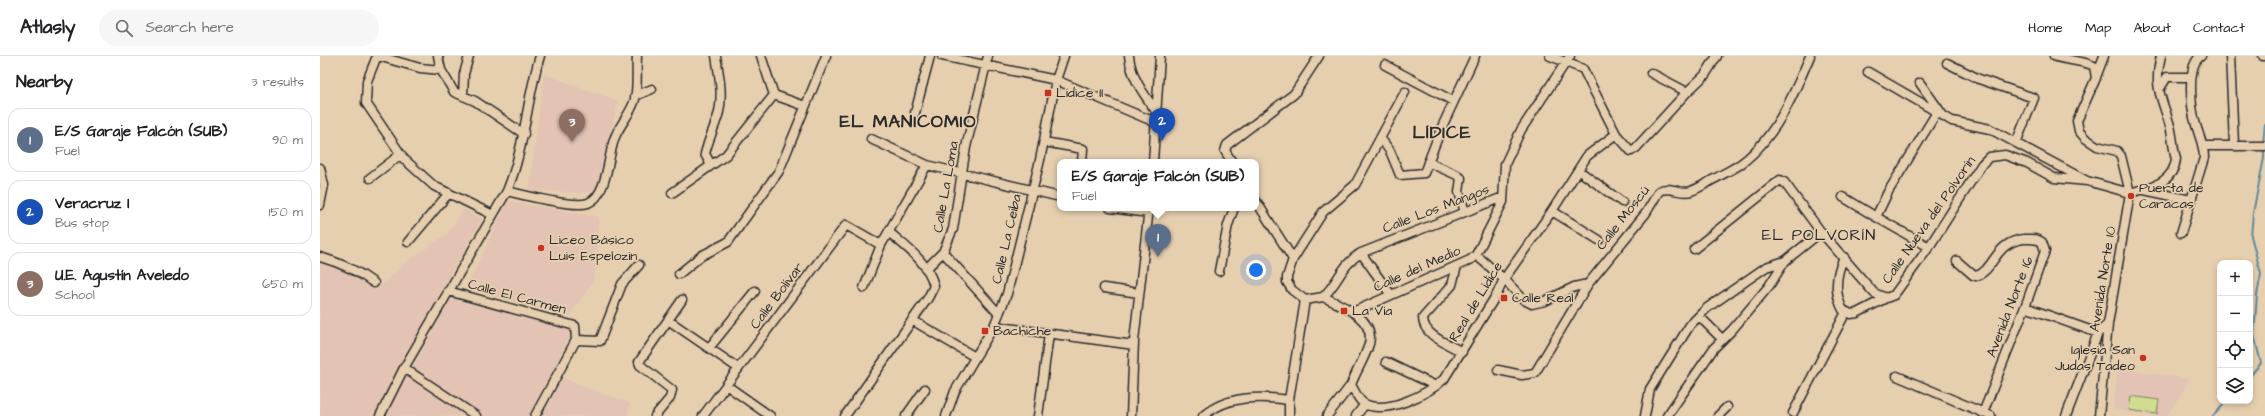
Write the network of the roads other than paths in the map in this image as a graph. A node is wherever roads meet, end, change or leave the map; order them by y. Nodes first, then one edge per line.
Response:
1 (378, 56) edge
2 (438, 56) edge
3 (469, 56) edge
4 (540, 56) edge
5 (637, 56) edge
6 (716, 56) edge
7 (761, 56) edge
8 (826, 56) edge
9 (930, 56) edge
10 (942, 56) edge
11 (988, 56) edge
12 (1064, 56) edge
13 (1129, 56) edge
14 (1160, 56) edge
15 (1319, 56) edge
16 (1476, 56) edge
17 (1550, 56) edge
18 (1717, 56) edge
19 (1810, 56) edge
20 (2054, 56) edge
21 (2104, 56) edge
22 (2161, 56) edge
23 (2201, 56) edge
24 (2230, 56) edge
25 (1568, 60) edge
26 (1947, 63) dead end
27 (985, 65) junction
28 (1385, 65) dead end
29 (441, 70) junction
30 (1868, 72) dead end
31 (1650, 73) dead end
32 (2191, 77) junction
33 (2096, 78) junction
34 (1056, 80) junction
35 (1920, 83) dead end
36 (652, 89) dead end
37 (2158, 91) junction
38 (1405, 92) dead end
39 (1687, 92) junction
40 (774, 95) junction
41 (463, 96) junction
42 (635, 96) junction
43 (1453, 101) junction
44 (805, 106) junction
45 (915, 113) dead end
46 (1158, 114) junction
47 (1940, 114) junction
48 (1157, 123) junction
49 (524, 134) junction
50 (1616, 134) junction
51 (871, 138) dead end
52 (1380, 139) junction
53 (1044, 142) junction
54 (2016, 143) junction
55 (2234, 144) junction
56 (2204, 146) junction
57 (2262, 146) edge
58 (401, 154) junction
59 (1082, 159) edge
60 (1153, 159) edge
61 (1230, 159) edge
62 (1428, 162) junction
63 (711, 165) junction
64 (927, 165) junction
65 (320, 168) edge
66 (1578, 170) junction
67 (961, 175) junction
68 (370, 178) dead end
69 (2087, 181) junction
70 (1031, 190) junction
71 (2142, 190) junction
72 (507, 191) junction
73 (448, 192) junction
74 (672, 193) dead end
75 (2130, 193) junction
76 (1057, 196) edge
77 (1503, 197) junction
78 (1843, 197) dead end
79 (2191, 200) junction
80 (1622, 202) dead end
81 (320, 205) edge
82 (1259, 206) edge
83 (1149, 211) edge
84 (1233, 211) edge
85 (1552, 211) junction
86 (1465, 212) junction
87 (494, 214) junction
88 (1876, 217) junction
89 (1820, 232) junction
90 (890, 233) junction
91 (2181, 233) dead end
92 (1599, 240) dead end
93 (408, 242) dead end
94 (881, 245) junction
95 (1929, 246) junction
96 (1694, 249) dead end
97 (943, 252) junction
98 (1361, 253) junction
99 (1476, 255) junction
100 (320, 257) edge
101 (1844, 257) junction
102 (1293, 258) junction
103 (1786, 261) junction
104 (1957, 261) dead end
105 (639, 265) dead end
106 (1457, 266) junction
107 (926, 269) junction
108 (1219, 271) dead end
109 (679, 274) dead end
110 (1504, 279) junction
111 (374, 283) dead end
112 (1588, 284) junction
113 (864, 288) dead end
114 (1104, 288) dead end
115 (448, 291) junction
116 (756, 291) dead end
117 (1139, 293) junction
118 (1391, 295) junction
119 (1323, 297) junction
120 (1886, 298) junction
121 (682, 300) dead end
122 (1305, 300) junction
123 (2025, 307) junction
124 (1353, 312) junction
125 (1846, 312) junction
126 (999, 314) junction
127 (1699, 316) junction
128 (668, 320) junction
129 (912, 320) junction
130 (2108, 324) junction
131 (994, 326) junction
132 (2098, 333) junction
133 (1049, 334) junction
134 (1722, 339) junction
135 (576, 340) junction
136 (1134, 346) junction
137 (709, 348) junction
138 (1462, 352) junction
139 (975, 357) junction
140 (1386, 362) dead end
141 (404, 368) junction
142 (738, 368) junction
143 (1498, 370) dead end
144 (1897, 376) dead end
145 (1351, 384) junction
146 (726, 385) junction
147 (1436, 386) junction
148 (925, 389) dead end
149 (1289, 400) junction
150 (1365, 404) junction
151 (1727, 407) dead end
152 (1793, 413) dead end
153 (1983, 413) junction
154 (381, 416) edge
155 (476, 416) edge
156 (535, 416) edge
157 (655, 416) edge
158 (703, 416) edge
159 (770, 416) edge
160 (845, 416) edge
161 (906, 416) edge
162 (946, 416) edge
163 (1038, 416) edge
164 (1131, 416) edge
165 (1203, 416) edge
166 (1289, 416) edge
167 (1295, 416) edge
168 (1328, 416) edge
169 (1356, 416) edge
170 (1645, 416) edge
171 (1667, 416) edge
172 (1718, 416) edge
173 (1991, 416) edge
174 (2066, 416) edge
175 (2099, 416) edge

1 - 29 street
1 - 58 street
2 - 29 street
3 - 41 street
4 - 49 street
5 - 42 street
6 - 63 street
7 - 40 street
8 - 44 street
9 - 45 street
10 - 27 street
11 - 27 street, Calle La Loma
12 - 34 street, Calle La Ceiba
13 - 46 street
14 - 46 street
15 - 61 street
16 - 43 street
17 - 25 street
18 - 39 street
19 - 112 street, Calle Moscú
20 - 33 street
21 - 33 street
22 - 37 street
23 - 32 street
24 - 55 street
25 - 50 street
25 - 77 street, Calle Los Mangos
26 - 54 street
27 - 34 street
27 - 67 street, Calle La Loma
28 - 43 street
29 - 41 street
30 - 47 street
31 - 39 street
32 - 37 street
32 - 56 street
33 - 75 street
34 - 48 street
34 - 53 street, Calle La Ceiba
35 - 47 street
36 - 42 street
37 - 71 street
38 - 52 street
39 - 50 street
40 - 44 street
40 - 63 street
41 - 49 street
42 - 72 street
43 - 62 street
44 - 109 street
46 - 48 street
47 - 54 street
47 - 88 street
48 - 60 street
49 - 72 street
50 - 66 street, Real de Lídice
51 - 64 street
52 - 62 street
52 - 102 street
53 - 59 street
53 - 70 street, Calle La Ceiba
54 - 69 street
55 - 56 street
55 - 57 street
56 - 79 street
58 - 68 street
58 - 73 street
62 - 86 street
63 - 74 street
64 - 67 street
64 - 90 street
65 - 81 street
66 - 80 street
66 - 85 street, Real de Lídice
67 - 70 street
67 - 97 street, Calle La Loma
69 - 75 street, Calle Nueva del Polvorín
69 - 95 street, Calle Nueva del Polvorín
70 - 76 street
70 - 126 street, Calle La Ceiba
71 - 75 street
71 - 79 street
72 - 87 street
73 - 87 street
73 - 93 street
75 - 130 street, Avenida Norte 10
77 - 86 street, Calle Los Mangos
77 - 99 street, Calle del Medio
78 - 88 street
79 - 91 street
82 - 102 street
83 - 117 street
84 - 108 street
85 - 92 street
85 - 110 street, Real de Lídice
86 - 98 street, Calle Los Mangos
87 - 115 street
88 - 95 street
89 - 96 street
89 - 101 street
89 - 103 street
90 - 94 street
90 - 107 street
94 - 113 street
94 - 142 street, Calle Bolívar
95 - 120 street, Calle Nueva del Polvorín
97 - 107 street, Calle La Loma
97 - 126 street
98 - 118 street
98 - 119 street, Calle Los Mangos
99 - 106 street, Calle del Medio
99 - 110 street
100 - 111 street
101 - 120 street
101 - 125 street
102 - 122 street
103 - 127 street
103 - 134 street
104 - 123 street, Avenida Norte 16
105 - 135 street
106 - 118 street, Calle del Medio
106 - 138 street
107 - 129 street
110 - 112 street
110 - 138 street, Real de Lídice
112 - 143 street, Calle Moscú
114 - 117 street
115 - 135 street, Calle El Carmen
115 - 141 street
116 - 137 street
117 - 136 street
118 - 124 street, Calle del Medio
119 - 122 street
119 - 124 street
120 - 125 street, Calle Nueva del Polvorín
121 - 128 street
122 - 149 street
123 - 132 street
123 - 153 street, Avenida Norte 16
124 - 145 street
125 - 152 street
126 - 131 street, Calle La Ceiba
127 - 134 street
127 - 170 street
128 - 137 street
128 - 157 street
129 - 139 street
129 - 160 street
130 - 132 street
130 - 175 street, Avenida Norte 10
131 - 133 street
131 - 139 street, Calle La Ceiba
132 - 174 street
133 - 136 street
133 - 163 street
134 - 171 street
135 - 156 street
136 - 164 street
137 - 142 street
138 - 147 street, Real de Lídice
139 - 162 street, Calle La Ceiba
140 - 147 street
141 - 154 street
141 - 155 street
142 - 146 street, Calle Bolívar
144 - 153 street
145 - 150 street
145 - 168 street
146 - 158 street, Calle Bolívar
146 - 159 street
147 - 150 street, Real de Lídice
148 - 161 street
149 - 165 street
149 - 166 street
149 - 167 street
150 - 169 street
151 - 172 street
153 - 173 street

